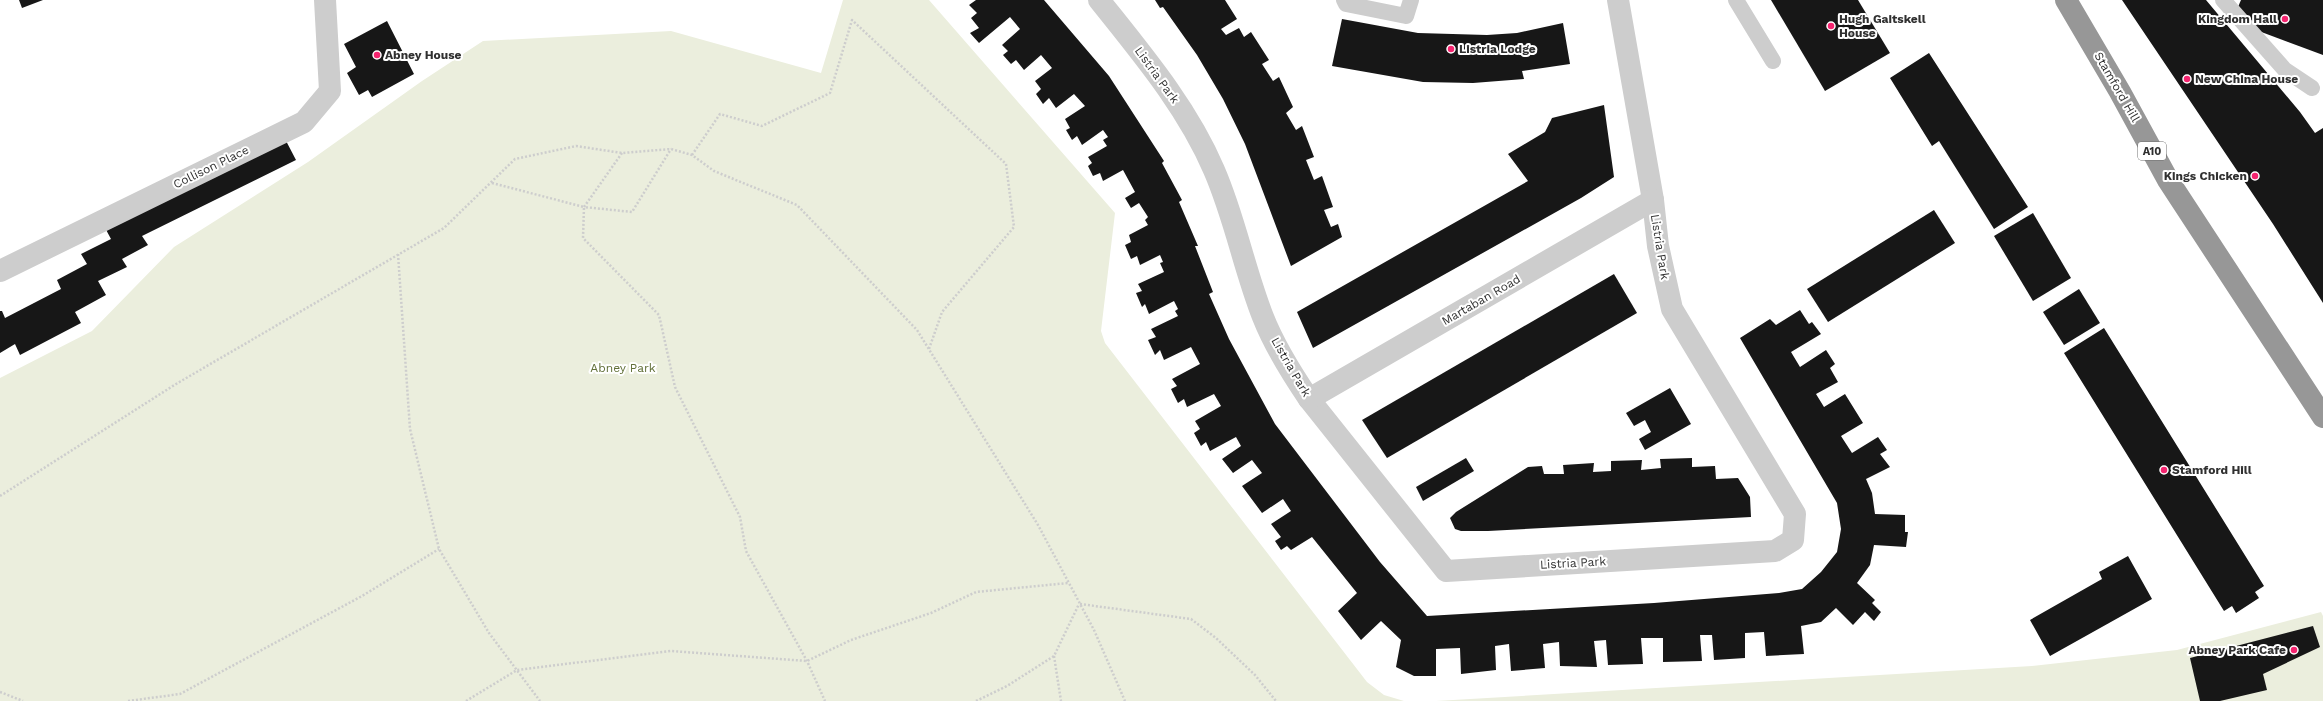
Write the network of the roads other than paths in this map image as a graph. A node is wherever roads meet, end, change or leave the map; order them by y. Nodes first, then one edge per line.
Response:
1 (325, 0) edge
2 (1099, 0) edge
3 (1344, 0) edge
4 (1411, 0) edge
5 (1618, 0) edge
6 (1736, 0) edge
7 (2066, 0) edge
8 (2224, 0) edge
9 (1773, 61) dead end
10 (2312, 88) dead end
11 (1653, 200) junction
12 (0, 271) edge
13 (1309, 399) junction
14 (2323, 417) edge

1 - 12 street, Collison Place
2 - 13 street, Listria Park
3 - 4 lane
5 - 11 street, Listria Park
6 - 9 lane
7 - 14 highway, Stamford Hill / A10
8 - 10 lane
11 - 13 street, Martaban Road
11 - 13 street, Listria Park

